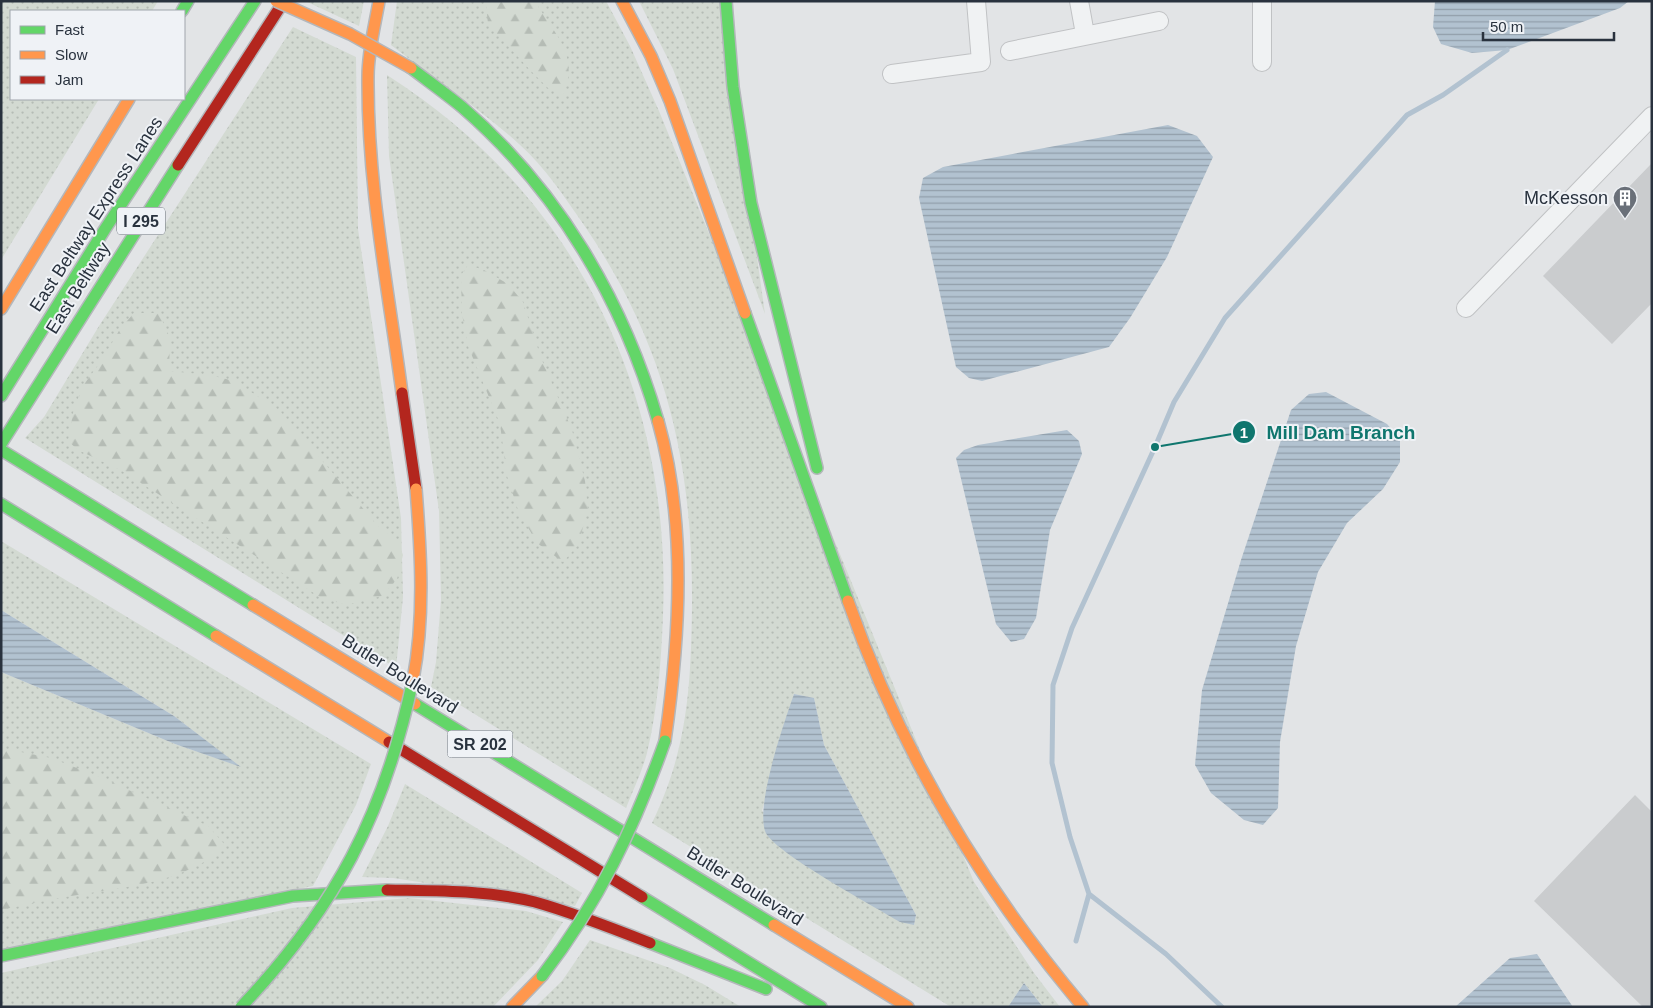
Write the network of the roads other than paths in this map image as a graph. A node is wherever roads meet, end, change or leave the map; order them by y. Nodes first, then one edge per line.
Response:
1 (255, 1) edge
2 (276, 1) edge
3 (284, 1) edge
4 (379, 1) edge
5 (622, 1) edge
6 (726, 1) edge
7 (976, 1) edge
8 (1079, 1) edge
9 (1262, 1) edge
10 (1159, 21) dead end
11 (1085, 34) junction
12 (1010, 51) dead end
13 (1262, 62) dead end
14 (892, 74) dead end
15 (128, 100) edge
16 (1652, 116) edge
17 (1466, 308) dead end
18 (1, 309) edge
19 (1, 396) edge
20 (1, 444) edge
21 (1, 450) edge
22 (820, 481) dead end
23 (825, 500) dead end
24 (1, 504) edge
25 (856, 624) junction
26 (1, 956) edge
27 (240, 1007) edge
28 (512, 1007) edge
29 (808, 1007) edge
30 (821, 1007) edge
31 (908, 1007) edge
32 (1083, 1007) edge

1 - 19 highway, East Beltway Express Lanes / I 295
2 - 28 highway, bridge
3 - 20 highway, East Beltway / I 295
4 - 27 highway, bridge
5 - 25 highway
6 - 22 highway
7 - 14 street
8 - 11 street
9 - 13 street
10 - 11 street
11 - 12 street
15 - 18 highway
16 - 17 street
21 - 31 highway, Butler Boulevard / SR 202
23 - 25 highway
24 - 30 highway, SR 202
25 - 32 highway
26 - 29 highway

